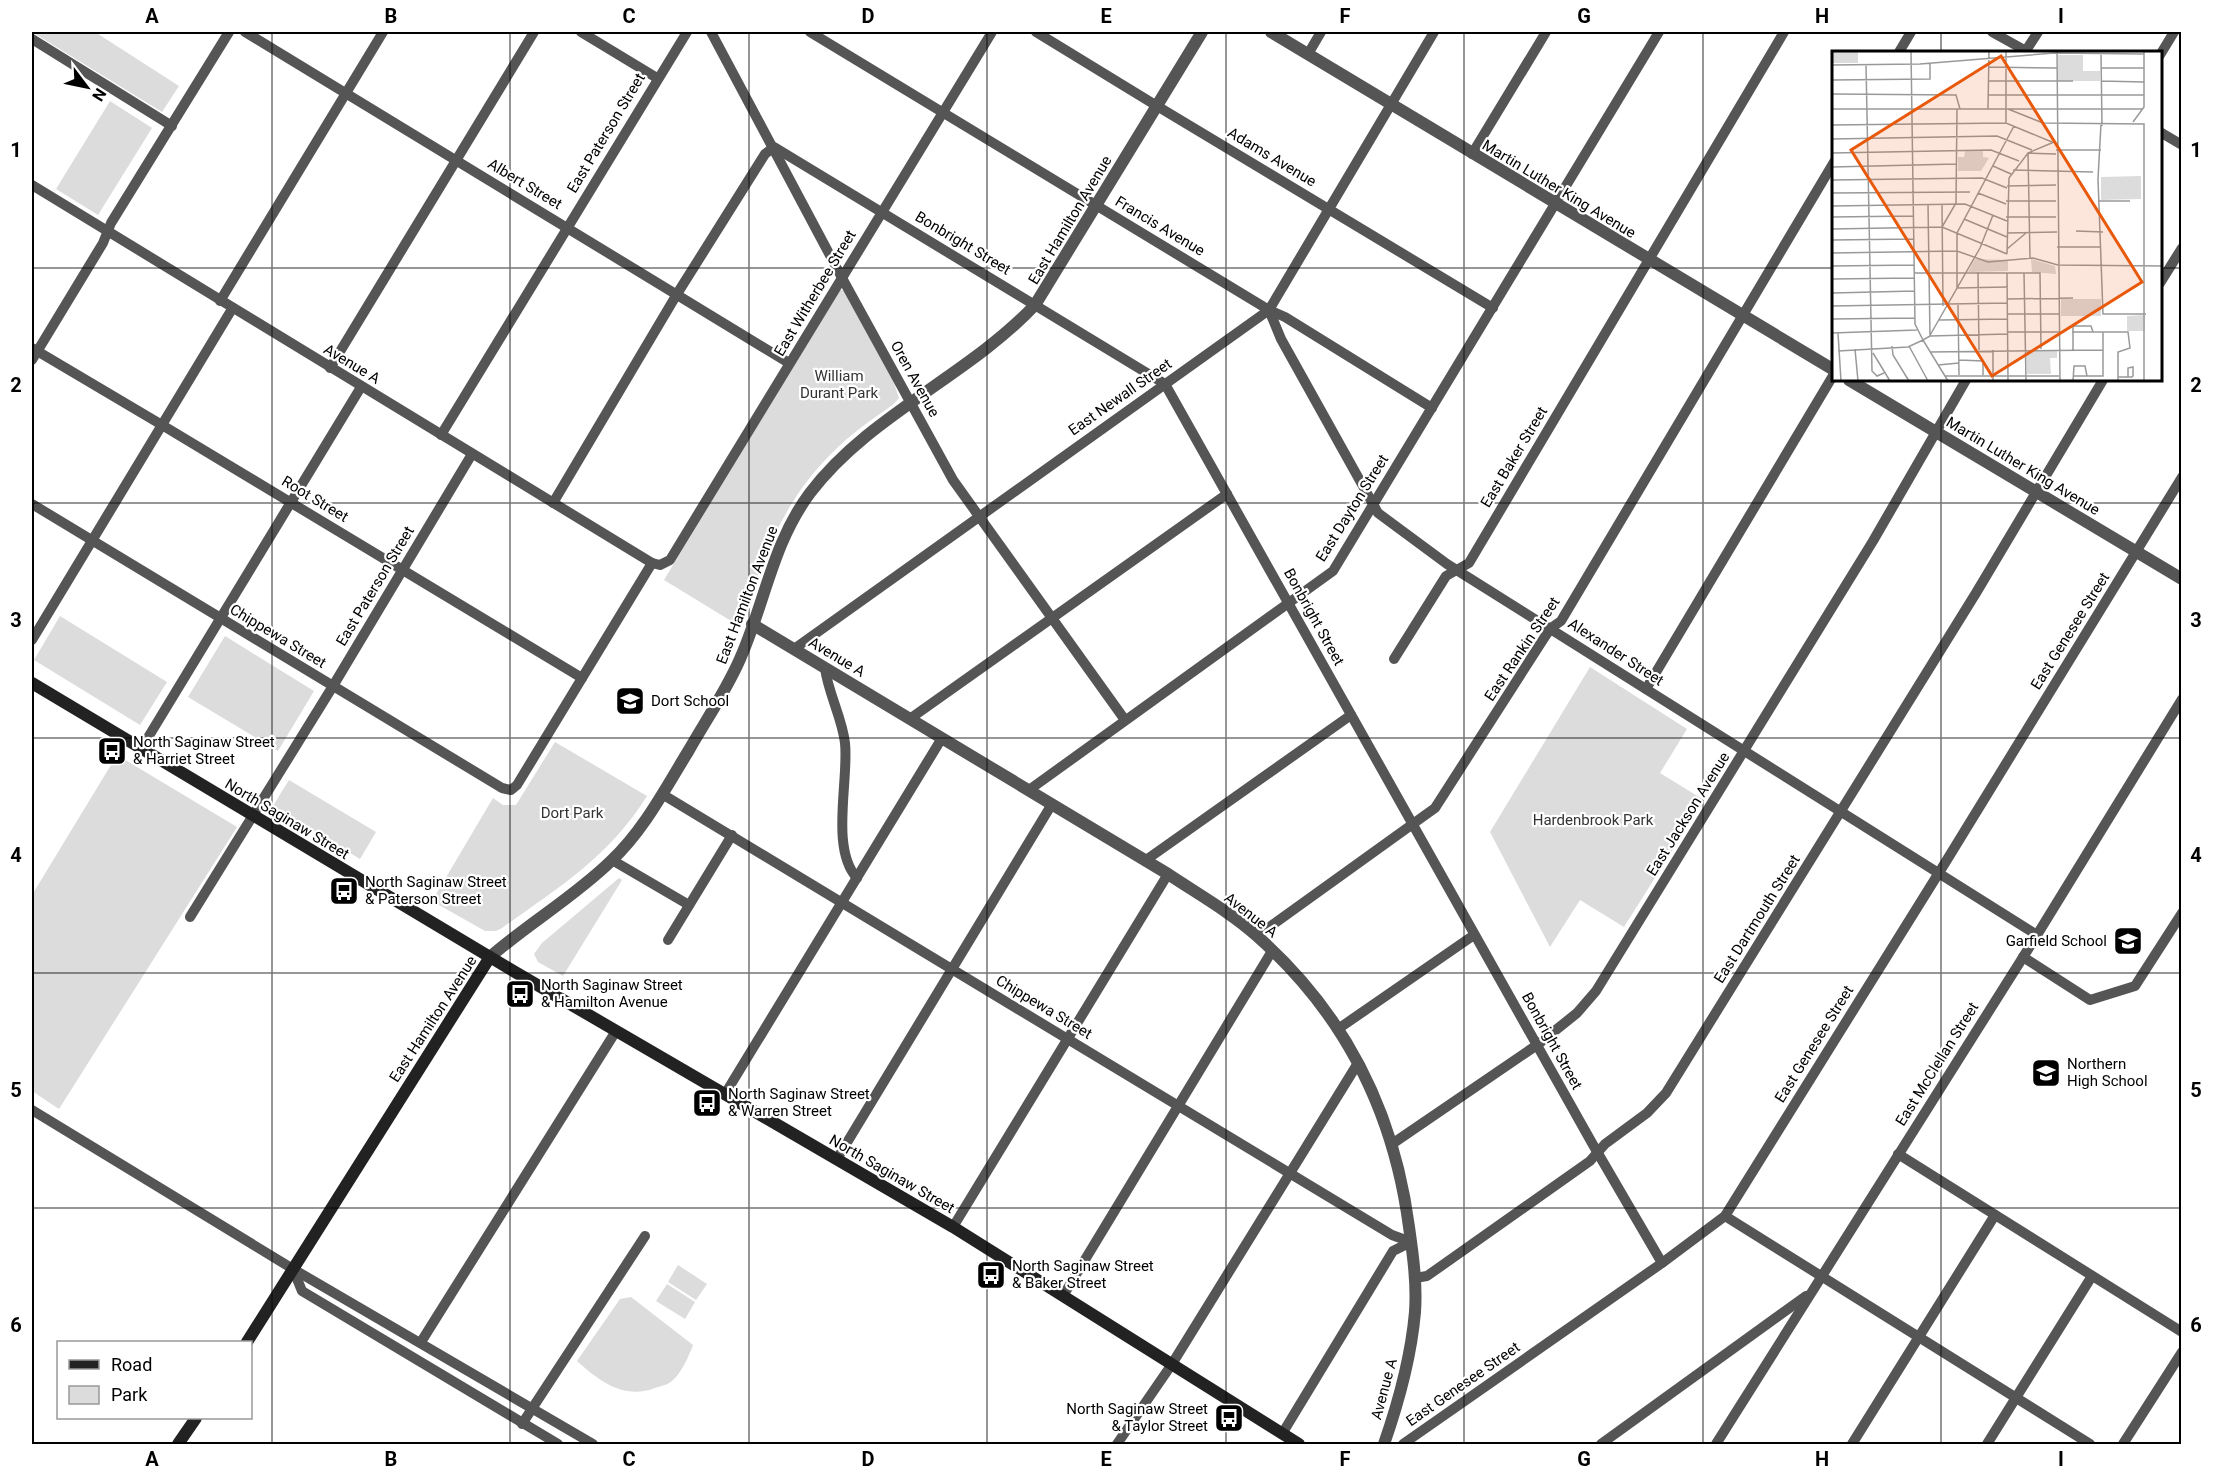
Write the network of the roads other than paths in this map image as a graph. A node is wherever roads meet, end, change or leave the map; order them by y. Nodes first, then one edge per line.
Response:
1 (229, 32) edge
2 (244, 32) edge
3 (383, 32) edge
4 (534, 32) edge
5 (581, 32) edge
6 (687, 32) edge
7 (711, 32) edge
8 (810, 32) edge
9 (992, 32) edge
10 (1036, 32) edge
11 (1202, 32) edge
12 (1271, 32) edge
13 (1321, 32) edge
14 (1434, 32) edge
15 (1546, 32) edge
16 (1659, 32) edge
17 (1784, 32) edge
18 (1911, 32) edge
19 (1992, 32) edge
20 (2038, 32) edge
21 (2174, 32) edge
22 (32, 39) edge
23 (1900, 51) edge
24 (2024, 51) edge
25 (2027, 51) edge
26 (2162, 52) edge
27 (1308, 54) junction
28 (657, 78) junction
29 (346, 93) junction
30 (1390, 104) junction
31 (1157, 106) junction
32 (943, 112) junction
33 (172, 126) junction
34 (2162, 133) edge
35 (2181, 145) edge
36 (774, 147) junction
37 (1472, 154) junction
38 (456, 160) junction
39 (1832, 164) edge
40 (32, 185) edge
41 (1555, 203) junction
42 (1097, 205) junction
43 (1329, 209) junction
44 (882, 212) junction
45 (566, 227) junction
46 (108, 233) junction
47 (2181, 248) edge
48 (1648, 260) junction
49 (841, 276) junction
50 (2162, 280) edge
51 (678, 294) junction
52 (220, 301) junction
53 (1035, 305) junction
54 (1493, 308) junction
55 (232, 309) junction
56 (1269, 310) junction
57 (1742, 315) junction
58 (34, 353) edge
59 (789, 363) junction
60 (330, 368) junction
61 (1832, 371) edge
62 (1832, 374) edge
63 (1851, 381) edge
64 (1965, 381) edge
65 (2102, 381) edge
66 (1165, 384) junction
67 (361, 387) junction
68 (912, 403) junction
69 (1432, 408) junction
70 (162, 424) junction
71 (1935, 432) junction
72 (441, 435) junction
73 (472, 454) junction
74 (2181, 477) edge
75 (2036, 492) junction
76 (1227, 494) junction
77 (291, 503) junction
78 (553, 503) junction
79 (32, 504) edge
80 (1373, 505) junction
81 (980, 516) junction
82 (93, 541) junction
83 (2136, 552) junction
84 (656, 564) junction
85 (403, 570) junction
86 (1458, 570) junction
87 (2181, 579) edge
88 (1290, 603) junction
89 (1053, 618) junction
90 (221, 620) junction
91 (752, 624) junction
92 (1551, 628) junction
93 (32, 640) edge
94 (794, 649) junction
95 (1394, 659) dead end
96 (825, 668) junction
97 (582, 678) junction
98 (32, 682) edge
99 (333, 686) junction
100 (1646, 689) junction
101 (2181, 699) edge
102 (1351, 715) junction
103 (911, 718) junction
104 (1125, 720) junction
105 (942, 738) junction
106 (141, 749) junction
107 (1744, 751) junction
108 (511, 790) joint
109 (1029, 790) junction
110 (662, 794) junction
111 (1052, 804) junction
112 (1842, 813) junction
113 (252, 816) junction
114 (1413, 825) junction
115 (732, 836) junction
116 (612, 860) junction
117 (1146, 860) junction
118 (1938, 873) junction
119 (1168, 874) junction
120 (857, 878) junction
121 (843, 902) junction
122 (690, 904) junction
123 (2181, 913) edge
124 (190, 917) dead end
125 (1474, 935) junction
126 (2037, 935) junction
127 (1257, 936) junction
128 (668, 940) dead end
129 (1272, 951) junction
130 (490, 957) junction
131 (2022, 957) junction
132 (953, 969) junction
133 (1338, 1029) junction
134 (616, 1031) junction
135 (1068, 1039) junction
136 (1537, 1045) junction
137 (1358, 1063) junction
138 (725, 1094) junction
139 (1177, 1105) junction
140 (32, 1110) edge
141 (1392, 1144) junction
142 (1598, 1152) junction
143 (1898, 1154) junction
144 (837, 1159) junction
145 (1289, 1173) junction
146 (1995, 1215) junction
147 (1725, 1216) junction
148 (953, 1227) junction
149 (645, 1236) dead end
150 (1411, 1242) junction
151 (1662, 1263) junction
152 (293, 1269) junction
153 (1821, 1275) junction
154 (2092, 1276) junction
155 (1415, 1278) junction
156 (1811, 1292) junction
157 (1063, 1296) junction
158 (2181, 1332) edge
159 (1919, 1338) junction
160 (248, 1341) edge
161 (421, 1342) junction
162 (2181, 1352) edge
163 (1172, 1364) junction
164 (2016, 1399) junction
165 (532, 1410) junction
166 (195, 1419) edge
167 (522, 1424) junction
168 (1282, 1434) junction
169 (177, 1444) edge
170 (558, 1444) edge
171 (593, 1444) edge
172 (1118, 1444) edge
173 (1299, 1444) edge
174 (1384, 1444) edge
175 (1403, 1444) edge
176 (1601, 1444) edge
177 (1716, 1444) edge
178 (1852, 1444) edge
179 (1987, 1444) edge
180 (2090, 1444) edge
181 (2123, 1444) edge

1 - 33 street
2 - 29 street, Albert Street
3 - 29 street
4 - 38 street
5 - 28 street
6 - 28 street, East Paterson Street
7 - 36 street, Oren Avenue
8 - 32 street, Francis Avenue
9 - 32 street, East Witherbee Street
10 - 31 street, Adams Avenue
11 - 31 street, East Hamilton Avenue
12 - 27 street, Martin Luther King Avenue
13 - 27 street
14 - 30 street, East Newall Street
15 - 37 street
16 - 41 street, East Dayton Street
17 - 48 street, East Baker Street
18 - 23 street
19 - 24 street
20 - 25 street
21 - 26 street
22 - 33 street
27 - 30 street, Martin Luther King Avenue
28 - 45 street, East Paterson Street
29 - 38 street, Albert Street
29 - 52 street
30 - 37 street, Martin Luther King Avenue
30 - 43 street, East Newall Street
31 - 42 street, East Hamilton Avenue
31 - 43 street, Adams Avenue
32 - 42 street, Francis Avenue
32 - 44 street, East Witherbee Street
33 - 46 street
34 - 35 street
36 - 44 street, Bonbright Street
36 - 49 street, Oren Avenue
36 - 51 street
37 - 41 street, Martin Luther King Avenue
38 - 45 street, Albert Street
38 - 60 street
39 - 57 street, East Rankin Street
40 - 46 street, Avenue A
41 - 48 street, Martin Luther King Avenue
41 - 54 street, East Dayton Street
42 - 53 street, East Hamilton Avenue
42 - 56 street, Francis Avenue
43 - 54 street, Adams Avenue
43 - 56 street, East Newall Street
44 - 49 street, East Witherbee Street
44 - 53 street, Bonbright Street
45 - 51 street, Albert Street
45 - 72 street, East Paterson Street
46 - 52 street, Avenue A
46 - 58 street
47 - 50 street
48 - 57 street, Martin Luther King Avenue
48 - 86 street, East Baker Street
49 - 59 street, East Witherbee Street
49 - 68 street, Oren Avenue
51 - 59 street, Albert Street
51 - 78 street
52 - 55 street, Avenue A
53 - 66 street, Bonbright Street
53 - 68 street, East Hamilton Avenue
54 - 69 street, East Dayton Street
55 - 60 street, Avenue A
55 - 70 street
56 - 66 street, East Newall Street
56 - 69 street, Francis Avenue
56 - 80 street, Alexander Street
57 - 61 street, Martin Luther King Avenue
57 - 92 street, East Rankin Street
58 - 70 street, Root Street
59 - 84 street, East Witherbee Street
60 - 67 street, Avenue A
62 - 100 street
63 - 71 street, Martin Luther King Avenue
64 - 71 street, East Jackson Avenue
65 - 75 street, East Dartmouth Street
66 - 76 street, Bonbright Street
66 - 81 street, East Newall Street
67 - 72 street, Avenue A
67 - 77 street
68 - 81 street, Oren Avenue
68 - 91 street, East Hamilton Avenue
69 - 80 street, East Dayton Street
70 - 77 street, Root Street
70 - 82 street
71 - 75 street, Martin Luther King Avenue
71 - 107 street, East Jackson Avenue
72 - 73 street, Avenue A
73 - 78 street, Avenue A
73 - 85 street, East Paterson Street
74 - 83 street, East Genesee Street
75 - 83 street, Martin Luther King Avenue
75 - 112 street, East Dartmouth Street
76 - 88 street, Bonbright Street
76 - 89 street
77 - 85 street, Root Street
77 - 90 street
78 - 84 street, Avenue A
79 - 82 street, Chippewa Street
80 - 86 street, Alexander Street
80 - 88 street, East Dayton Street
81 - 89 street, Oren Avenue
81 - 94 street, East Newall Street
82 - 90 street, Chippewa Street
82 - 93 street
83 - 87 street, Martin Luther King Avenue
83 - 118 street, East Genesee Street
84 - 97 street, East Witherbee Street
85 - 97 street, Root Street
85 - 99 street, East Paterson Street
86 - 92 street, Alexander Street
86 - 95 street, East Baker Street
88 - 102 street, Bonbright Street
88 - 104 street, East Dayton Street
89 - 103 street
89 - 104 street, Oren Avenue
90 - 99 street, Chippewa Street
90 - 106 street
91 - 94 street, Avenue A
91 - 110 street, East Hamilton Avenue
92 - 100 street, Alexander Street
92 - 114 street, East Rankin Street
94 - 96 street, Avenue A
96 - 103 street, Avenue A
96 - 120 street
97 - 108 street, East Witherbee Street
98 - 106 main road, North Saginaw Street
99 - 108 street, Chippewa Street
99 - 113 street, East Paterson Street
100 - 107 street, Alexander Street
101 - 126 street, East McClellan Street
102 - 114 street, Bonbright Street
102 - 117 street
103 - 105 street, Avenue A
104 - 109 street, East Dayton Street
105 - 109 street, Avenue A
105 - 120 street
106 - 113 main road, North Saginaw Street
107 - 112 street, Alexander Street
107 - 136 street, East Jackson Avenue
109 - 111 street, Avenue A
110 - 115 street, Chippewa Street
110 - 116 street, East Hamilton Avenue
111 - 117 street, Avenue A
111 - 132 street
112 - 118 street, Alexander Street
112 - 142 street, East Dartmouth Street
113 - 124 street, East Paterson Street
113 - 130 main road, North Saginaw Street
114 - 125 street, Bonbright Street
114 - 127 street, East Rankin Street
115 - 121 street, Chippewa Street
115 - 122 street
116 - 122 street
116 - 130 street, East Hamilton Avenue
117 - 119 street, Avenue A
118 - 126 street, Alexander Street
118 - 147 street, East Genesee Street
119 - 127 street, Avenue A
119 - 135 street
120 - 121 street
121 - 132 street, Chippewa Street
121 - 138 street
122 - 128 street
123 - 131 street
125 - 133 street
125 - 136 street, Bonbright Street
126 - 131 street, East McClellan Street
127 - 129 street, Avenue A
129 - 133 street, Avenue A
129 - 139 street
130 - 134 main road, North Saginaw Street
130 - 152 main road, East Hamilton Avenue
131 - 143 street, East McClellan Street
132 - 135 street, Chippewa Street
132 - 144 street
133 - 137 street, Avenue A
134 - 138 main road, North Saginaw Street
134 - 161 street
135 - 139 street, Chippewa Street
135 - 148 street
136 - 141 street, East Jackson Avenue
136 - 142 street, Bonbright Street
137 - 141 street, Avenue A
137 - 145 street
138 - 144 main road, North Saginaw Street
139 - 145 street, Chippewa Street
139 - 157 street
140 - 152 street
141 - 150 street, Avenue A
142 - 151 street, Bonbright Street
142 - 155 street, East Dartmouth Street
143 - 146 street
143 - 153 street, East McClellan Street
144 - 148 main road, North Saginaw Street
145 - 150 street, Chippewa Street
145 - 163 street
146 - 154 street
146 - 159 street
147 - 151 street, East Genesee Street
147 - 153 street
148 - 157 main road, North Saginaw Street
149 - 165 street
150 - 155 street, Avenue A
150 - 168 street
151 - 175 street, East Genesee Street
152 - 160 main road, East Hamilton Avenue
152 - 161 street
152 - 167 street
153 - 156 street, East McClellan Street
153 - 159 street
154 - 158 street
154 - 164 street
155 - 174 street, Avenue A
156 - 176 street
156 - 177 street, East McClellan Street
157 - 163 main road, North Saginaw Street
159 - 164 street
159 - 178 street
161 - 165 street
162 - 181 street
163 - 168 main road, North Saginaw Street
163 - 172 street
164 - 179 street
164 - 180 street
165 - 167 street
165 - 171 street
166 - 169 main road
167 - 170 street
168 - 173 main road, North Saginaw Street

